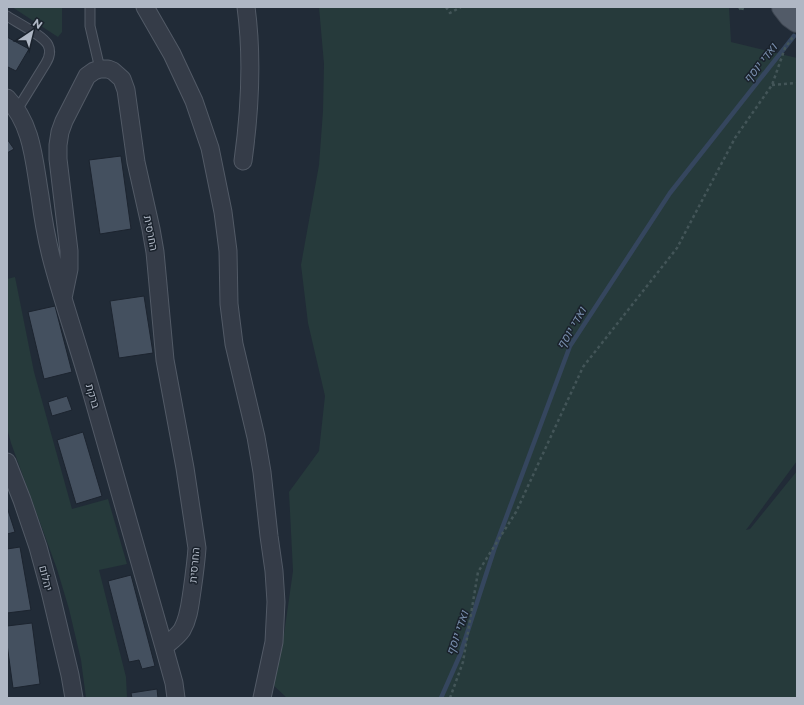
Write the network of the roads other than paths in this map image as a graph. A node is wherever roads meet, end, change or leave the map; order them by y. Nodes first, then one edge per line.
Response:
1 (90, 7) edge
2 (145, 7) edge
3 (246, 7) edge
4 (783, 7) edge
5 (7, 16) edge
6 (796, 28) edge
7 (100, 69) junction
8 (12, 104) edge
9 (243, 161) dead end
10 (63, 298) junction
11 (7, 462) edge
12 (164, 647) junction
13 (74, 698) edge
14 (176, 698) edge
15 (262, 698) edge

1 - 7 lane
2 - 15 street
3 - 9 street
4 - 6 main road
5 - 8 lane
7 - 10 street
7 - 12 street, החרסית
8 - 10 street, ברקת
10 - 12 street, ברקת
11 - 13 street, יהלום
12 - 14 street, ברקת

